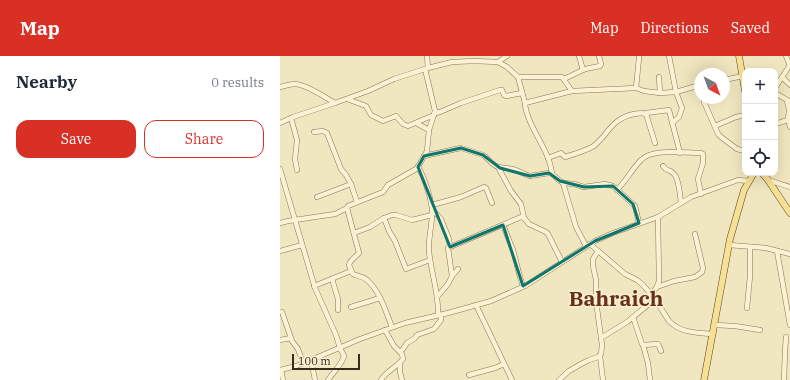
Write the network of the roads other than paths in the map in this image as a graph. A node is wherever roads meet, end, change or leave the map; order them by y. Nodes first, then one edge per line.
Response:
1 (427, 56) edge
2 (487, 56) edge
3 (507, 56) edge
4 (579, 56) edge
5 (599, 56) edge
6 (639, 56) edge
7 (669, 56) edge
8 (739, 56) edge
9 (786, 56) edge
10 (491, 61) junction
11 (498, 62) junction
12 (790, 66) edge
13 (427, 69) junction
14 (583, 70) junction
15 (659, 76) dead end
16 (742, 76) joint
17 (518, 77) junction
18 (782, 77) junction
19 (564, 79) junction
20 (730, 79) edge
21 (778, 83) edge
22 (790, 85) edge
23 (694, 87) edge
24 (280, 88) edge
25 (636, 88) junction
26 (572, 91) junction
27 (676, 92) junction
28 (522, 93) junction
29 (660, 93) junction
30 (778, 95) edge
31 (347, 99) junction
32 (788, 101) edge
33 (335, 103) junction
34 (526, 103) junction
35 (705, 104) edge
36 (646, 113) junction
37 (435, 114) junction
38 (742, 116) edge
39 (291, 118) junction
40 (788, 120) junction
41 (280, 123) edge
42 (416, 123) junction
43 (672, 123) junction
44 (778, 123) edge
45 (715, 126) junction
46 (790, 127) edge
47 (429, 130) junction
48 (314, 132) dead end
49 (655, 143) dead end
50 (742, 150) edge
51 (680, 152) junction
52 (424, 156) junction
53 (548, 158) junction
54 (663, 166) dead end
55 (418, 167) junction
56 (498, 167) junction
57 (280, 169) edge
58 (297, 170) dead end
59 (552, 174) junction
60 (752, 176) edge
61 (765, 176) edge
62 (768, 180) junction
63 (749, 181) junction
64 (282, 183) edge
65 (563, 183) junction
66 (351, 184) junction
67 (790, 187) edge
68 (618, 190) junction
69 (701, 194) junction
70 (317, 197) dead end
71 (357, 202) junction
72 (492, 203) dead end
73 (682, 203) junction
74 (347, 208) junction
75 (432, 210) junction
76 (790, 213) edge
77 (658, 217) junction
78 (384, 218) junction
79 (524, 218) junction
80 (295, 220) junction
81 (280, 223) edge
82 (639, 223) junction
83 (503, 224) junction
84 (354, 233) junction
85 (695, 234) dead end
86 (302, 245) junction
87 (588, 245) junction
88 (729, 245) junction
89 (450, 247) junction
90 (750, 247) junction
91 (280, 251) edge
92 (777, 252) junction
93 (596, 253) junction
94 (790, 254) edge
95 (430, 260) junction
96 (562, 262) junction
97 (458, 269) dead end
98 (351, 271) junction
99 (452, 276) junction
100 (332, 279) junction
101 (314, 286) junction
102 (523, 286) junction
103 (657, 287) junction
104 (650, 294) junction
105 (437, 297) junction
106 (380, 298) junction
107 (655, 299) junction
108 (476, 305) junction
109 (351, 307) dead end
110 (747, 308) dead end
111 (338, 310) dead end
112 (282, 312) dead end
113 (439, 315) junction
114 (633, 317) junction
115 (715, 325) junction
116 (790, 325) edge
117 (392, 327) junction
118 (385, 330) junction
119 (760, 330) dead end
120 (713, 334) junction
121 (786, 337) dead end
122 (291, 338) junction
123 (601, 338) junction
124 (280, 340) edge
125 (643, 345) junction
126 (340, 348) junction
127 (661, 351) dead end
128 (400, 352) junction
129 (600, 356) junction
130 (311, 360) junction
131 (400, 362) junction
132 (303, 363) junction
133 (504, 364) junction
134 (280, 370) edge
135 (469, 375) dead end
136 (283, 380) edge
137 (315, 380) edge
138 (328, 380) edge
139 (382, 380) edge
140 (402, 380) edge
141 (512, 380) edge
142 (559, 380) edge
143 (603, 380) edge
144 (650, 380) edge
145 (704, 380) edge
146 (784, 380) edge

1 - 13 street
2 - 10 street
3 - 11 street
4 - 14 street
5 - 14 street
6 - 25 street
7 - 27 street
8 - 16 main road
9 - 12 street
10 - 11 street
10 - 13 street
11 - 17 street
12 - 18 street
13 - 31 street
13 - 37 street
14 - 19 street
15 - 29 street
16 - 20 street
17 - 19 street
17 - 28 street
18 - 21 street
18 - 22 street
19 - 26 street
23 - 27 street
24 - 33 street
25 - 26 street
25 - 29 street
26 - 34 street
27 - 29 street
27 - 43 street
28 - 34 street
28 - 37 street
30 - 32 street
31 - 33 street
31 - 42 street
32 - 40 street
33 - 39 street
34 - 53 street
35 - 45 street
36 - 43 street
36 - 49 street
36 - 53 street
37 - 42 street
37 - 47 street
38 - 45 street
39 - 41 street
39 - 58 street
40 - 44 street
40 - 46 street
42 - 47 street
43 - 51 street
45 - 50 street
47 - 52 street
48 - 66 street
51 - 68 street
51 - 69 street
52 - 55 street
52 - 56 street
53 - 59 street
54 - 73 street
55 - 71 street
55 - 75 street
56 - 59 street
56 - 79 street
57 - 64 street
59 - 65 street
60 - 63 main road
61 - 62 main road
62 - 67 street
62 - 76 main road
63 - 69 street
63 - 88 main road
64 - 80 street
65 - 68 street
65 - 87 street
66 - 70 street
66 - 71 street
68 - 82 street
69 - 73 street
71 - 74 street
72 - 75 street
73 - 77 street
74 - 80 street
74 - 84 street
75 - 78 street
75 - 89 street
75 - 95 street
77 - 82 street
77 - 103 street
78 - 84 street
78 - 95 street
79 - 83 street
79 - 96 street
80 - 81 street
80 - 86 street
82 - 87 street
83 - 89 street
83 - 102 street
84 - 98 street
85 - 103 street
86 - 91 street
86 - 101 street
87 - 93 street
87 - 96 street
88 - 90 street
88 - 115 main road
89 - 99 street
90 - 92 street
90 - 110 street
92 - 94 street
92 - 116 street
93 - 104 street
93 - 123 street
95 - 105 street
96 - 102 street
97 - 99 street
98 - 100 street
98 - 106 street
99 - 105 street
100 - 101 street
100 - 111 street
101 - 126 street
102 - 108 street
103 - 104 street
104 - 107 street
105 - 113 street
106 - 109 street
106 - 117 street
107 - 114 street
107 - 120 street
108 - 113 street
108 - 133 street
112 - 122 street
113 - 117 street
113 - 128 street
114 - 123 street
114 - 125 street
115 - 119 street
115 - 120 main road
117 - 118 street
118 - 126 street
118 - 128 street
120 - 145 main road
121 - 146 street
122 - 124 street
122 - 132 street
123 - 129 street
125 - 127 street
125 - 144 street
126 - 130 street
126 - 138 street
128 - 131 street
129 - 142 street
129 - 143 street
130 - 132 street
130 - 137 street
131 - 139 street
131 - 140 street
132 - 134 street
133 - 135 street
133 - 141 street
134 - 136 street

